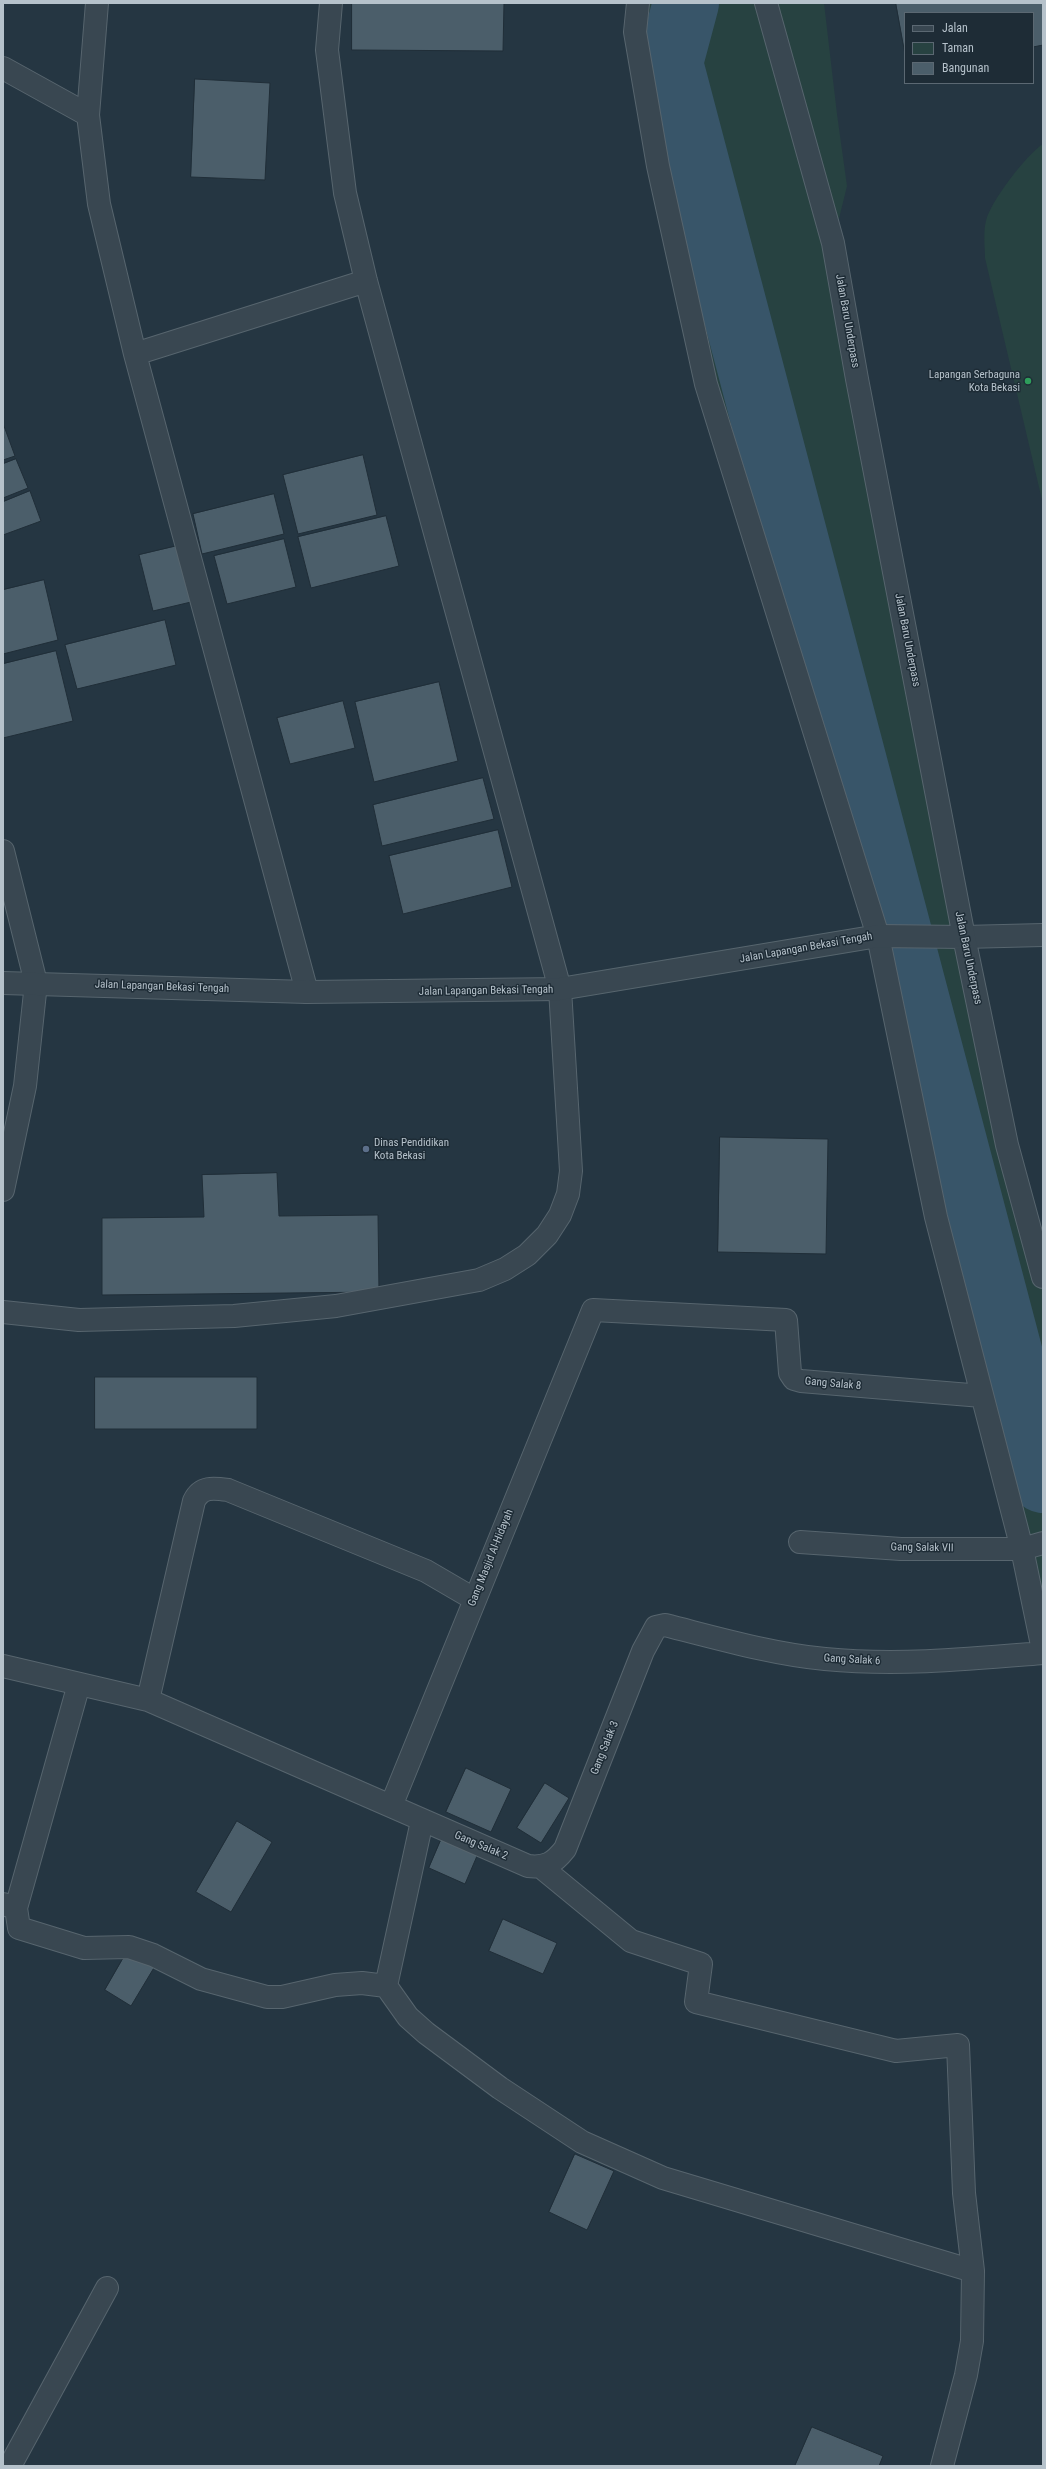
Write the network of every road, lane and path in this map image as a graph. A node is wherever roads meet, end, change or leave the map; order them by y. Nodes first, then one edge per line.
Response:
1 (97, 3) edge
2 (331, 3) edge
3 (638, 3) edge
4 (766, 3) edge
5 (3, 68) edge
6 (88, 115) junction
7 (366, 281) junction
8 (135, 354) junction
9 (3, 851) edge
10 (1043, 935) edge
11 (878, 936) junction
12 (964, 937) junction
13 (3, 983) edge
14 (36, 983) junction
15 (560, 989) junction
16 (307, 992) junction
17 (3, 1190) edge
18 (1043, 1277) edge
19 (593, 1310) joint
20 (3, 1312) edge
21 (982, 1396) junction
22 (800, 1542) dead end
23 (1035, 1545) edge
24 (474, 1599) junction
25 (665, 1625) joint
26 (1043, 1650) edge
27 (1043, 1653) edge
28 (3, 1666) edge
29 (79, 1684) junction
30 (148, 1700) junction
31 (391, 1806) junction
32 (422, 1821) junction
33 (541, 1867) junction
34 (9, 1906) edge
35 (386, 1986) junction
36 (973, 2271) junction
37 (107, 2288) dead end
38 (10, 2466) edge
39 (942, 2466) edge

1 - 6 street
2 - 7 street
3 - 11 street
4 - 12 street, Jalan Baru Underpass
5 - 6 street
6 - 8 street
7 - 8 street
7 - 15 street
8 - 16 street
9 - 14 street
10 - 12 street, Jalan Lapangan Bekasi Tengah
11 - 12 street, Jalan Lapangan Bekasi Tengah
11 - 15 street, Jalan Lapangan Bekasi Tengah
11 - 21 street
12 - 18 street, Jalan Baru Underpass
13 - 14 street, Jalan Lapangan Bekasi Tengah
14 - 16 street, Jalan Lapangan Bekasi Tengah
14 - 17 street
15 - 16 street, Jalan Lapangan Bekasi Tengah
15 - 20 street
19 - 21 street, Gang Salak 8
19 - 24 street, Gang Masjid Al-Hidayah
21 - 23 street
22 - 23 street, Gang Salak VII
23 - 26 street
24 - 30 street
24 - 31 street, Gang Masjid Al-Hidayah
25 - 27 street, Gang Salak 6
25 - 33 street, Gang Salak 3
28 - 29 street, Gang Salak 2
29 - 30 street, Gang Salak 2
29 - 34 street
30 - 31 street, Gang Salak 2
31 - 32 street, Gang Salak 2
32 - 33 street, Gang Salak 2
32 - 35 street
33 - 36 street
34 - 35 street
35 - 36 street
36 - 39 street
37 - 38 street

